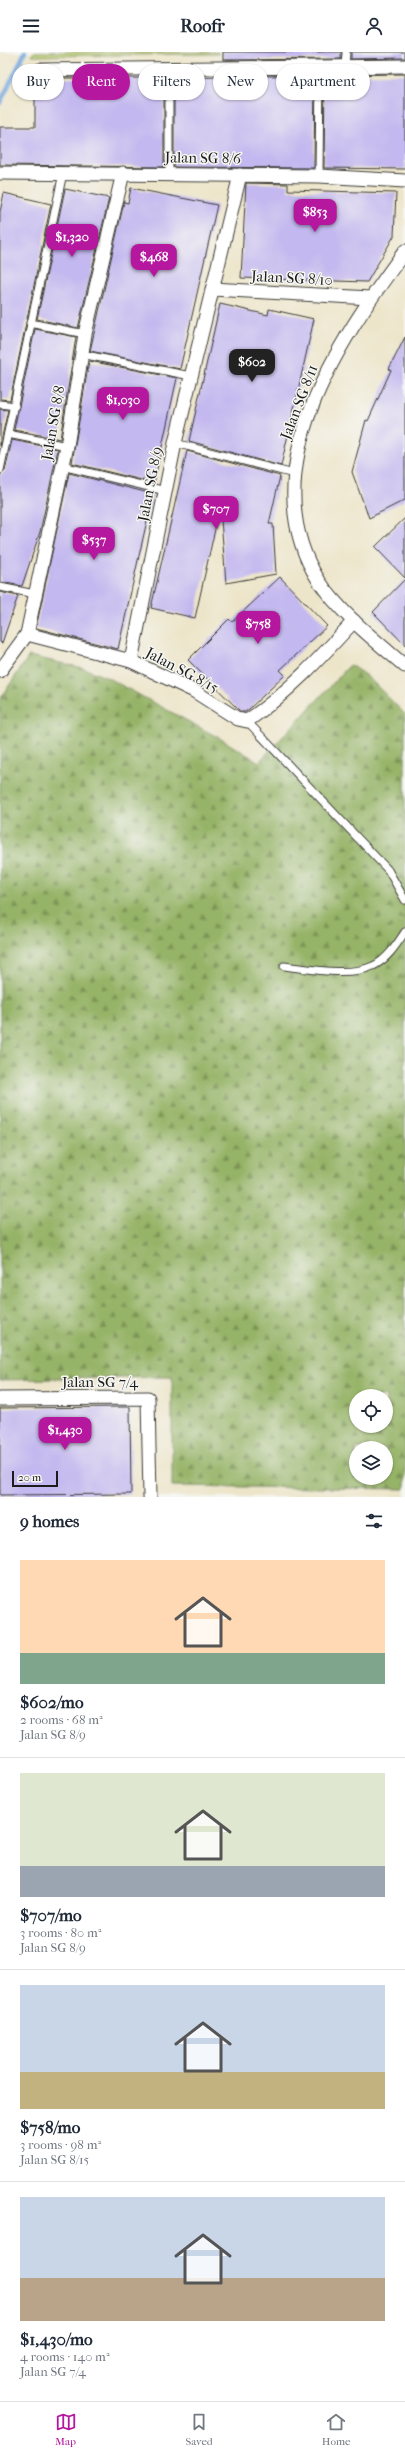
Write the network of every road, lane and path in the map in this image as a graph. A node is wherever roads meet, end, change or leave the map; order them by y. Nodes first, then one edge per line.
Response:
1 (346, 52) edge
2 (345, 64) edge
3 (405, 66) edge
4 (276, 67) edge
5 (370, 67) edge
6 (138, 68) edge
7 (205, 68) edge
8 (64, 70) edge
9 (169, 100) edge
10 (320, 100) edge
11 (0, 173) edge
12 (63, 173) junction
13 (123, 173) junction
14 (169, 173) junction
15 (240, 175) junction
16 (319, 176) junction
17 (405, 181) edge
18 (405, 251) edge
19 (212, 289) junction
20 (370, 298) junction
21 (30, 323) junction
22 (85, 334) junction
23 (81, 354) junction
24 (191, 376) junction
25 (0, 404) edge
26 (14, 406) junction
27 (8, 434) junction
28 (174, 443) junction
29 (67, 446) junction
30 (62, 466) junction
31 (0, 470) edge
32 (294, 474) junction
33 (166, 491) junction
34 (0, 586) edge
35 (35, 594) junction
36 (354, 621) junction
37 (27, 634) junction
38 (130, 661) junction
39 (405, 666) edge
40 (0, 670) edge
41 (246, 721) junction
42 (405, 900) edge
43 (405, 932) edge
44 (284, 966) dead end
45 (0, 1399) edge
46 (150, 1497) edge

1 - 2 lane
3 - 5 street
4 - 7 street
6 - 8 street
9 - 14 lane
10 - 16 lane
11 - 12 street, Jalan SG 8/6
12 - 13 street, Jalan SG 8/6
12 - 21 lane
13 - 14 street, Jalan SG 8/6
13 - 22 street, Jalan SG 8/8
14 - 15 street, Jalan SG 8/6
15 - 16 street, Jalan SG 8/6
15 - 19 street, Jalan SG 8/9
16 - 17 street, Jalan SG 8/6
18 - 20 street, Jalan SG 8/11
19 - 20 street, Jalan SG 8/10
19 - 24 street, Jalan SG 8/9
20 - 32 street, Jalan SG 8/11
21 - 22 lane
21 - 26 lane
22 - 23 street, Jalan SG 8/8
23 - 24 lane
23 - 29 street, Jalan SG 8/8
24 - 28 street, Jalan SG 8/9
25 - 26 lane
26 - 27 lane
27 - 29 lane
27 - 31 lane
28 - 32 lane
28 - 33 street, Jalan SG 8/9
29 - 30 street, Jalan SG 8/8
30 - 33 lane
30 - 35 street, Jalan SG 8/8
32 - 36 street, Jalan SG 8/11
33 - 38 street, Jalan SG 8/9
34 - 35 lane
35 - 37 street, Jalan SG 8/8
36 - 39 street, Jalan SG 8/11
36 - 41 street
37 - 38 street, Jalan SG 8/15
37 - 40 street, Jalan SG 8/8
38 - 41 street, Jalan SG 8/15
41 - 42 lane
43 - 44 lane
45 - 46 street, Jalan SG 7/4

